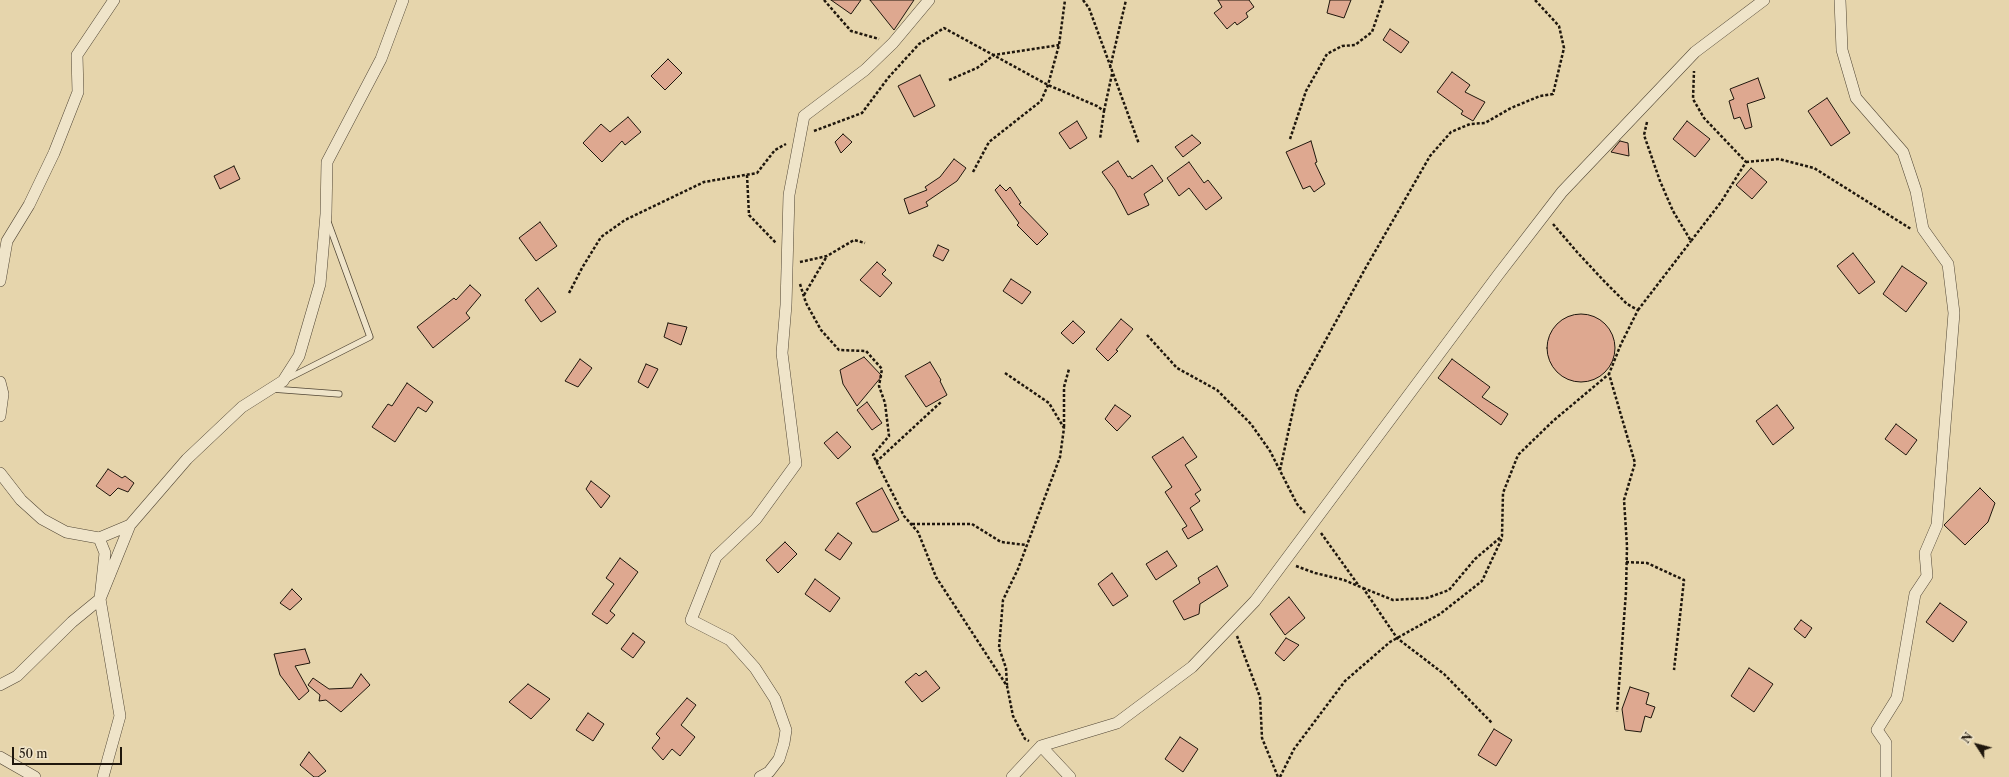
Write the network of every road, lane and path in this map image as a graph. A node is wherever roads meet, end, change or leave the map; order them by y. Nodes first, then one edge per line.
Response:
1 (114, 0) edge
2 (404, 0) edge
3 (824, 0) edge
4 (928, 0) edge
5 (1065, 0) edge
6 (1083, 0) edge
7 (1126, 0) edge
8 (1383, 0) edge
9 (1535, 0) edge
10 (1764, 0) edge
11 (1840, 0) edge
12 (893, 43) junction
13 (1059, 45) junction
14 (1695, 52) junction
15 (994, 55) junction
16 (1110, 67) junction
17 (949, 80) dead end
18 (1048, 85) junction
19 (1104, 111) junction
20 (1647, 120) dead end
21 (800, 137) junction
22 (1100, 139) dead end
23 (1290, 139) dead end
24 (1139, 144) dead end
25 (1746, 162) junction
26 (973, 172) dead end
27 (747, 175) junction
28 (1554, 203) junction
29 (326, 214) junction
30 (1912, 230) dead end
31 (1691, 240) junction
32 (865, 243) dead end
33 (787, 253) junction
34 (827, 256) junction
35 (0, 281) edge
36 (799, 282) dead end
37 (569, 294) dead end
38 (804, 295) junction
39 (1638, 310) junction
40 (1147, 335) dead end
41 (1069, 369) dead end
42 (1005, 373) dead end
43 (1609, 374) junction
44 (283, 381) junction
45 (0, 382) edge
46 (270, 389) junction
47 (339, 394) dead end
48 (941, 402) dead end
49 (0, 416) edge
50 (1064, 428) junction
51 (876, 462) junction
52 (1280, 470) junction
53 (0, 473) edge
54 (1313, 523) junction
55 (911, 524) junction
56 (130, 525) junction
57 (1502, 536) junction
58 (99, 538) junction
59 (1026, 545) junction
60 (1284, 562) junction
61 (1626, 562) junction
62 (1358, 586) junction
63 (1363, 588) junction
64 (100, 599) junction
65 (1232, 624) junction
66 (1397, 638) junction
67 (1674, 670) dead end
68 (0, 685) edge
69 (1007, 686) junction
70 (1617, 712) dead end
71 (1492, 724) dead end
72 (1041, 746) junction
73 (0, 757) edge
74 (35, 777) edge
75 (103, 777) edge
76 (760, 777) edge
77 (1012, 777) edge
78 (1070, 777) edge
79 (1279, 777) edge
80 (1886, 777) edge

1 - 35 street
2 - 29 street
3 - 12 path
4 - 12 street
5 - 13 path
6 - 16 path
7 - 16 path
8 - 23 path
9 - 52 path
10 - 14 street
11 - 80 street
12 - 21 street
13 - 15 path
13 - 18 path
14 - 25 path
14 - 28 street
15 - 17 path
15 - 18 path
15 - 21 path
16 - 19 path
16 - 24 path
18 - 19 path
18 - 26 path
19 - 22 path
20 - 31 path
21 - 27 path
21 - 33 street
25 - 30 path
25 - 31 path
27 - 33 path
27 - 37 path
28 - 39 path
28 - 54 street
29 - 44 street
29 - 44 lane
31 - 39 path
32 - 34 path
33 - 34 path
33 - 76 street
34 - 38 path
36 - 38 path
38 - 51 path
39 - 43 path
40 - 52 path
41 - 50 path
42 - 50 path
43 - 57 path
43 - 61 path
44 - 46 street
45 - 49 street
46 - 47 lane
46 - 56 street
48 - 51 path
50 - 59 path
51 - 55 path
52 - 54 path
53 - 58 street
54 - 60 street
54 - 62 path
55 - 59 path
55 - 69 path
56 - 58 street
56 - 64 street
57 - 63 path
57 - 66 path
58 - 64 street
59 - 69 path
60 - 62 path
60 - 65 street
61 - 67 path
61 - 70 path
62 - 63 path
63 - 66 path
64 - 68 street
64 - 75 street
65 - 72 street
65 - 79 path
66 - 71 path
66 - 79 path
69 - 72 path
72 - 77 street
72 - 78 street
73 - 74 street

